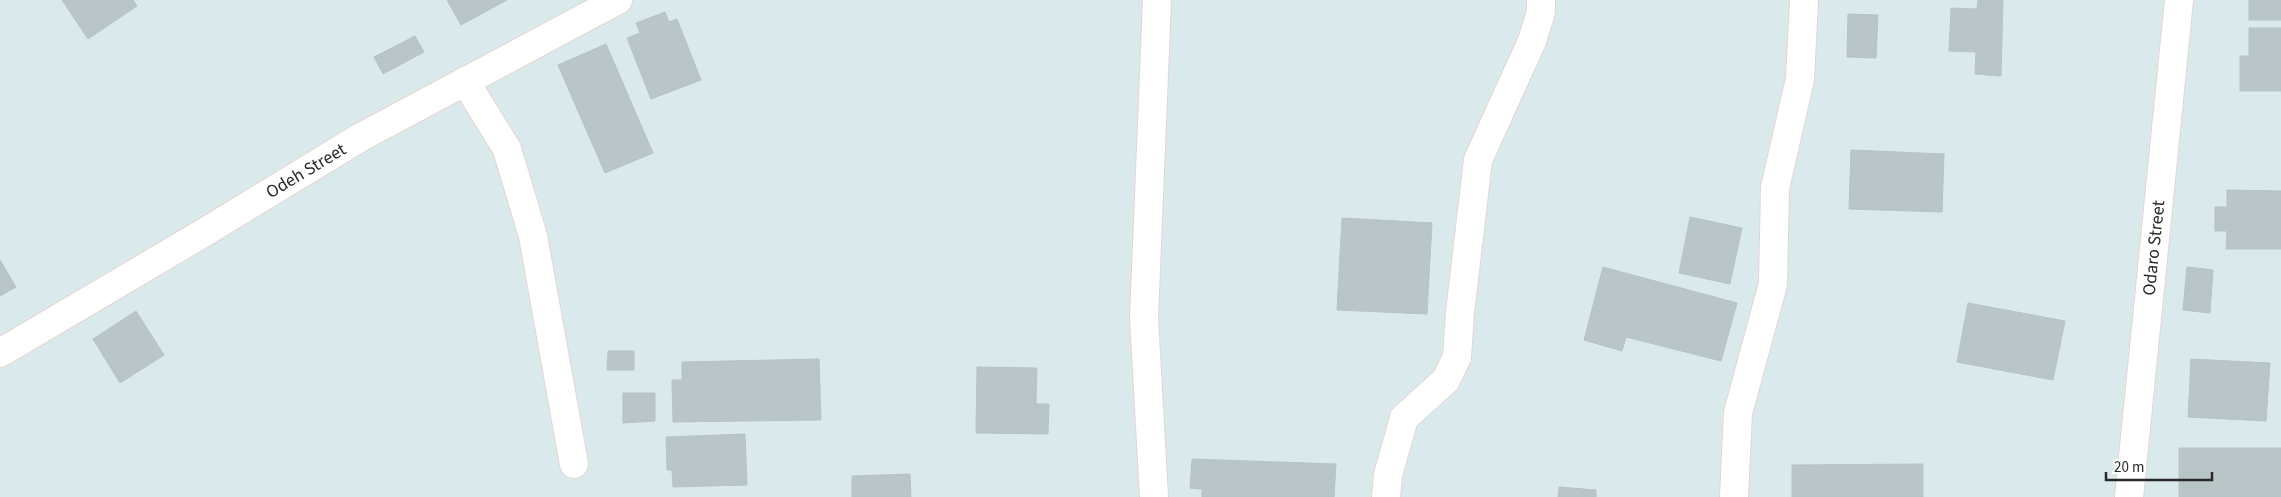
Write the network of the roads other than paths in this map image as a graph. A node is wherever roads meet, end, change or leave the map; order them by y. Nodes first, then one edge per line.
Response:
1 (618, 0) edge
2 (1157, 0) edge
3 (1540, 0) edge
4 (1804, 0) edge
5 (2179, 0) edge
6 (465, 82) junction
7 (0, 353) edge
8 (574, 464) dead end
9 (1154, 497) edge
10 (1386, 497) edge
11 (1734, 497) edge
12 (2129, 497) edge

1 - 6 street, Odeh Street
2 - 9 street
3 - 10 street
4 - 11 street
5 - 12 street, Odaro Street
6 - 7 street, Odeh Street
6 - 8 street

